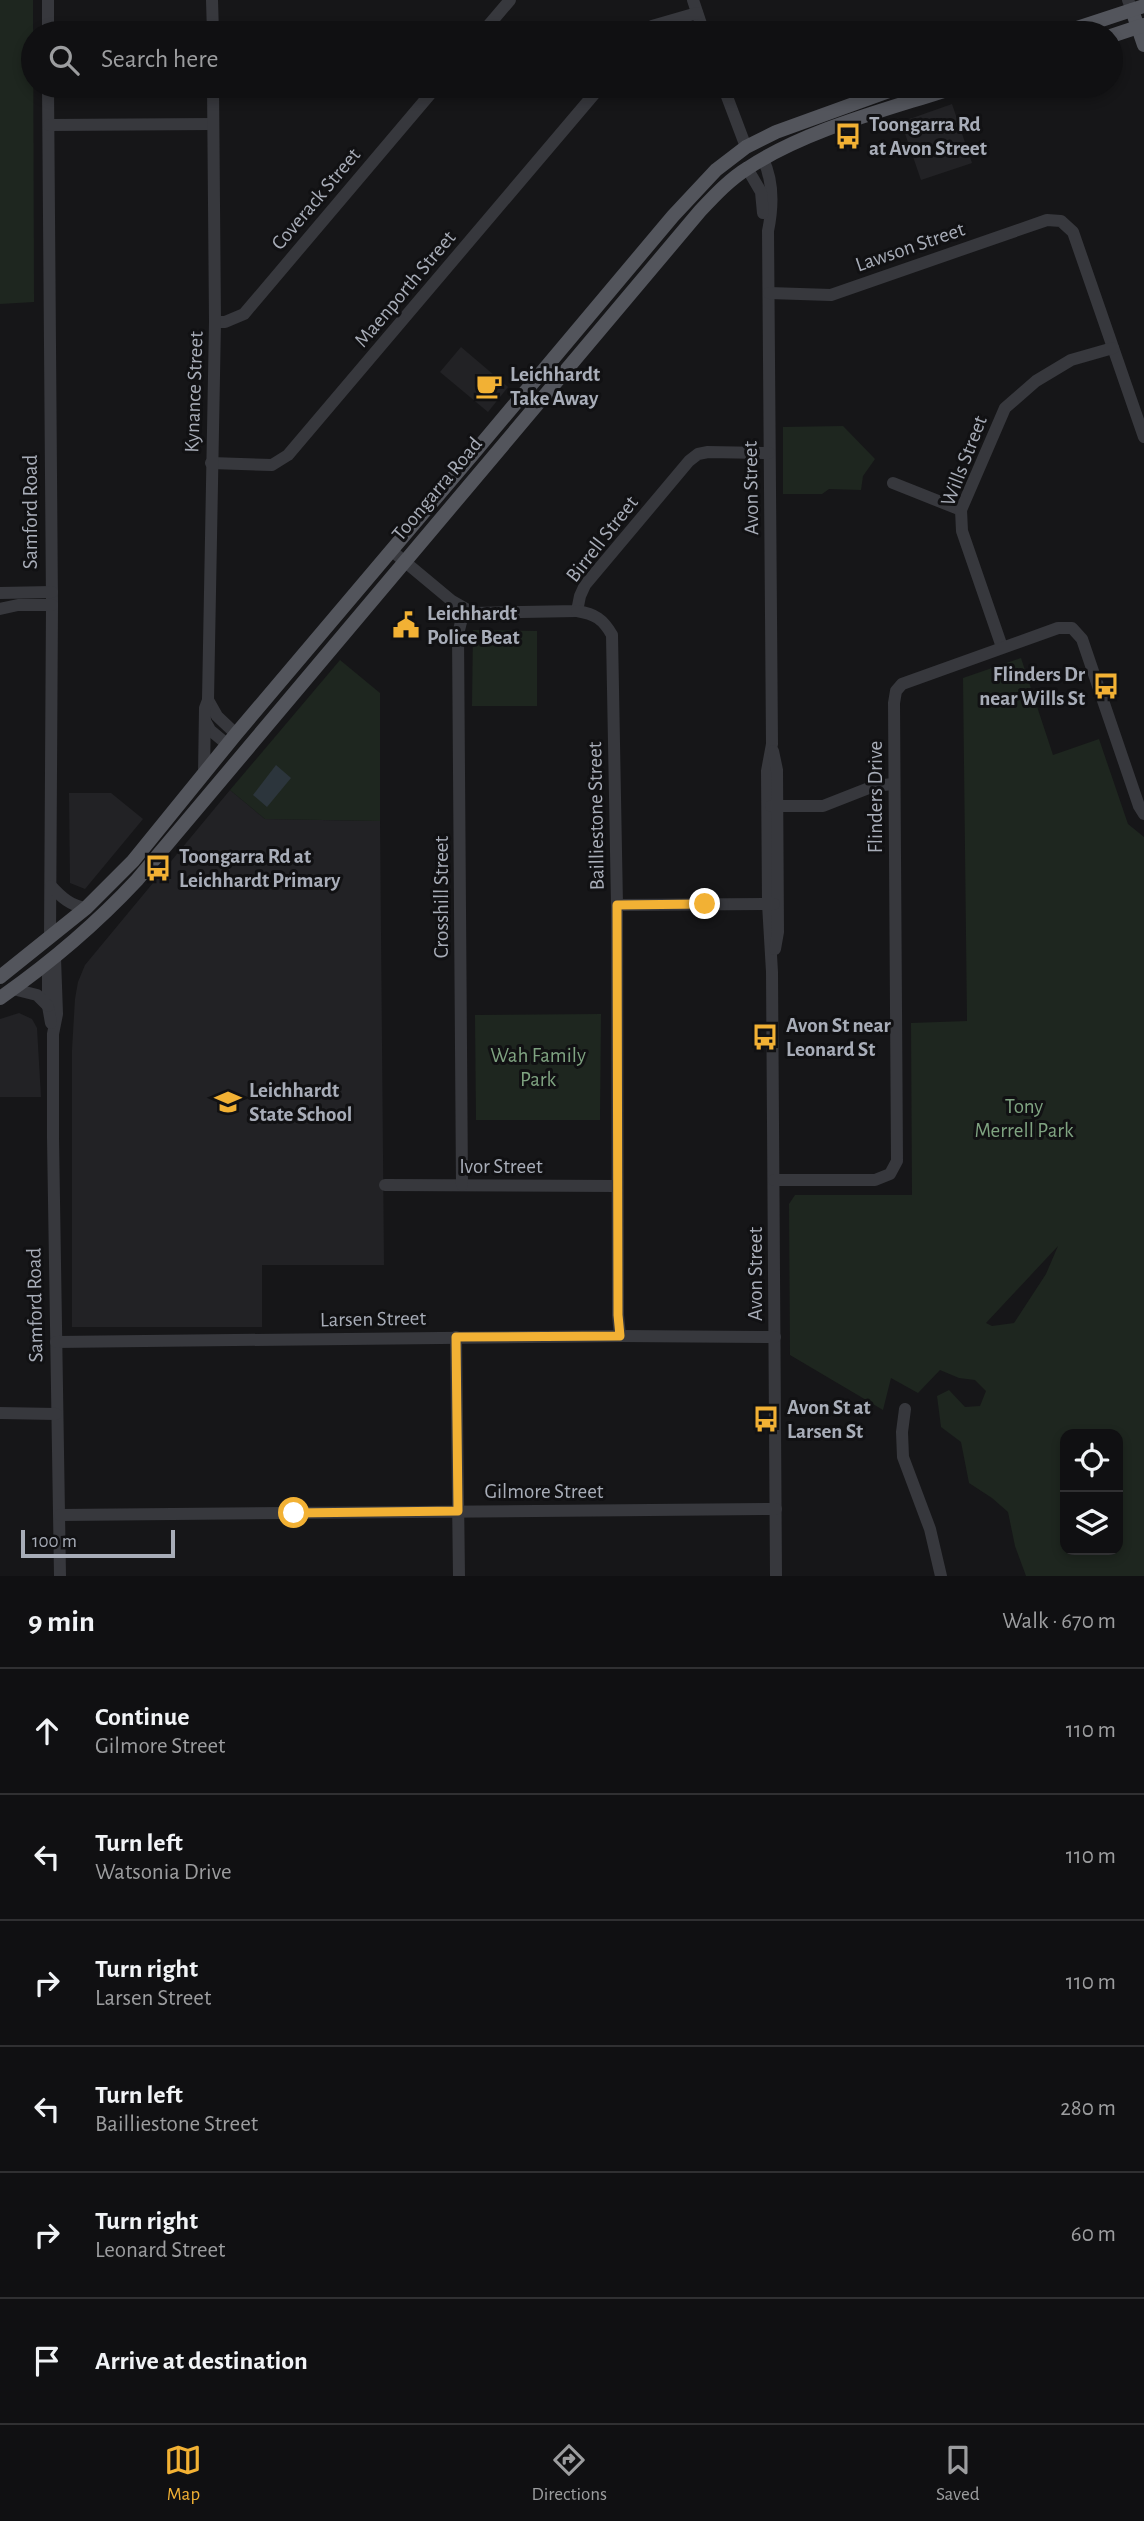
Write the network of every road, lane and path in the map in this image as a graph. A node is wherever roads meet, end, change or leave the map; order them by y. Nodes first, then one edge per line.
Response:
1 (48, 0) edge
2 (212, 0) edge
3 (510, 0) edge
4 (693, 0) edge
5 (1135, 5) edge
6 (697, 13) junction
7 (48, 21) edge
8 (213, 21) edge
9 (492, 21) edge
10 (669, 21) edge
11 (700, 21) edge
12 (1093, 21) edge
13 (1141, 26) edge
14 (1123, 32) edge
15 (1144, 45) edge
16 (48, 98) edge
17 (213, 98) edge
18 (428, 98) edge
19 (591, 98) edge
20 (728, 98) edge
21 (868, 98) edge
22 (922, 98) edge
23 (213, 124) junction
24 (48, 125) junction
25 (746, 147) junction
26 (763, 159) junction
27 (747, 168) junction
28 (768, 231) junction
29 (769, 293) junction
30 (215, 322) junction
31 (1113, 348) junction
32 (1144, 437) edge
33 (769, 453) junction
34 (211, 463) junction
35 (893, 483) dead end
36 (961, 510) junction
37 (392, 551) junction
38 (404, 561) junction
39 (52, 592) junction
40 (0, 593) edge
41 (52, 605) junction
42 (0, 608) edge
43 (464, 610) junction
44 (577, 611) junction
45 (1002, 647) junction
46 (208, 700) junction
47 (205, 720) junction
48 (232, 740) junction
49 (243, 751) junction
50 (204, 776) junction
51 (893, 783) junction
52 (772, 806) junction
53 (1144, 814) edge
54 (51, 886) junction
55 (773, 904) junction
56 (617, 905) junction
57 (86, 908) junction
58 (50, 938) junction
59 (51, 960) junction
60 (0, 977) edge
61 (13, 989) junction
62 (0, 998) edge
63 (48, 1006) junction
64 (53, 1034) junction
65 (774, 1180) junction
66 (385, 1185) dead end
67 (462, 1185) junction
68 (617, 1186) junction
69 (620, 1336) junction
70 (456, 1337) junction
71 (775, 1337) junction
72 (57, 1342) junction
73 (905, 1409) dead end
74 (0, 1413) edge
75 (57, 1414) junction
76 (776, 1509) junction
77 (458, 1511) junction
78 (60, 1515) junction
79 (60, 1576) edge
80 (459, 1576) edge
81 (776, 1576) edge
82 (941, 1576) edge

1 - 7 street
2 - 8 street
3 - 9 street
4 - 6 street
5 - 12 main road
5 - 13 main road
6 - 10 street
6 - 11 street
13 - 14 main road
13 - 15 main road
16 - 24 street, Samford Road
17 - 23 street, Kynance Street
18 - 30 street, Coverack Street
19 - 34 street, Maenporth Street
20 - 25 street
21 - 25 main road, Toongarra Road
22 - 26 main road, Toongarra Road
23 - 24 street
23 - 30 street, Kynance Street
24 - 39 street, Samford Road
25 - 26 main road
25 - 27 main road
25 - 37 main road, Toongarra Road
26 - 27 main road, Toongarra Road
26 - 28 street, Avon Street
27 - 28 street, Avon Street
27 - 38 main road, Toongarra Road
28 - 29 street, Avon Street
29 - 31 street, Lawson Street
29 - 33 street, Avon Street
30 - 34 street, Kynance Street
31 - 32 street
31 - 36 street, Wills Street
33 - 44 street, Birrell Street
33 - 52 street, Avon Street
34 - 46 street, Kynance Street
35 - 36 street
36 - 45 street, Wills Street
37 - 38 street
37 - 48 main road, Toongarra Road
38 - 43 street
38 - 49 main road, Toongarra Road
39 - 40 street
39 - 41 street, Samford Road
41 - 42 street
41 - 54 street, Samford Road
43 - 44 street, Birrell Street
43 - 67 street, Crosshill Street
44 - 56 street, Bailliestone Street
45 - 51 street, Flinders Drive
45 - 53 street, Flinders Drive
46 - 47 street, Kynance Street
46 - 48 street
47 - 48 street
47 - 50 street, Kynance Street
48 - 49 main road
48 - 50 main road, Toongarra Road
49 - 59 main road, Toongarra Road
50 - 57 main road, Toongarra Road
51 - 52 street
51 - 65 street, Flinders Drive
52 - 55 street, Avon Street
54 - 57 street
54 - 58 street, Samford Road
55 - 56 street
55 - 65 street, Avon Street
56 - 68 street, Bailliestone Street
57 - 58 main road, Toongarra Road
58 - 59 main road, Samford Road
58 - 60 main road, Toongarra Road
59 - 61 main road, Toongarra Road
59 - 63 street, Samford Road
59 - 64 street, Samford Road
61 - 62 main road, Toongarra Road
61 - 63 street
63 - 64 street, Samford Road
64 - 72 street, Samford Road
65 - 71 street, Avon Street
66 - 67 street, Ivor Street
67 - 68 street, Ivor Street
68 - 69 street, Bailliestone Street
69 - 70 street, Larsen Street
69 - 71 street, Larsen Street
70 - 72 street, Larsen Street
70 - 77 street
71 - 76 street, Avon Street
72 - 75 street, Samford Road
73 - 82 street
74 - 75 street
75 - 78 street, Samford Road
76 - 77 street, Gilmore Street
76 - 81 street, Avon Street
77 - 78 street, Gilmore Street
77 - 80 street
78 - 79 street, Samford Road

